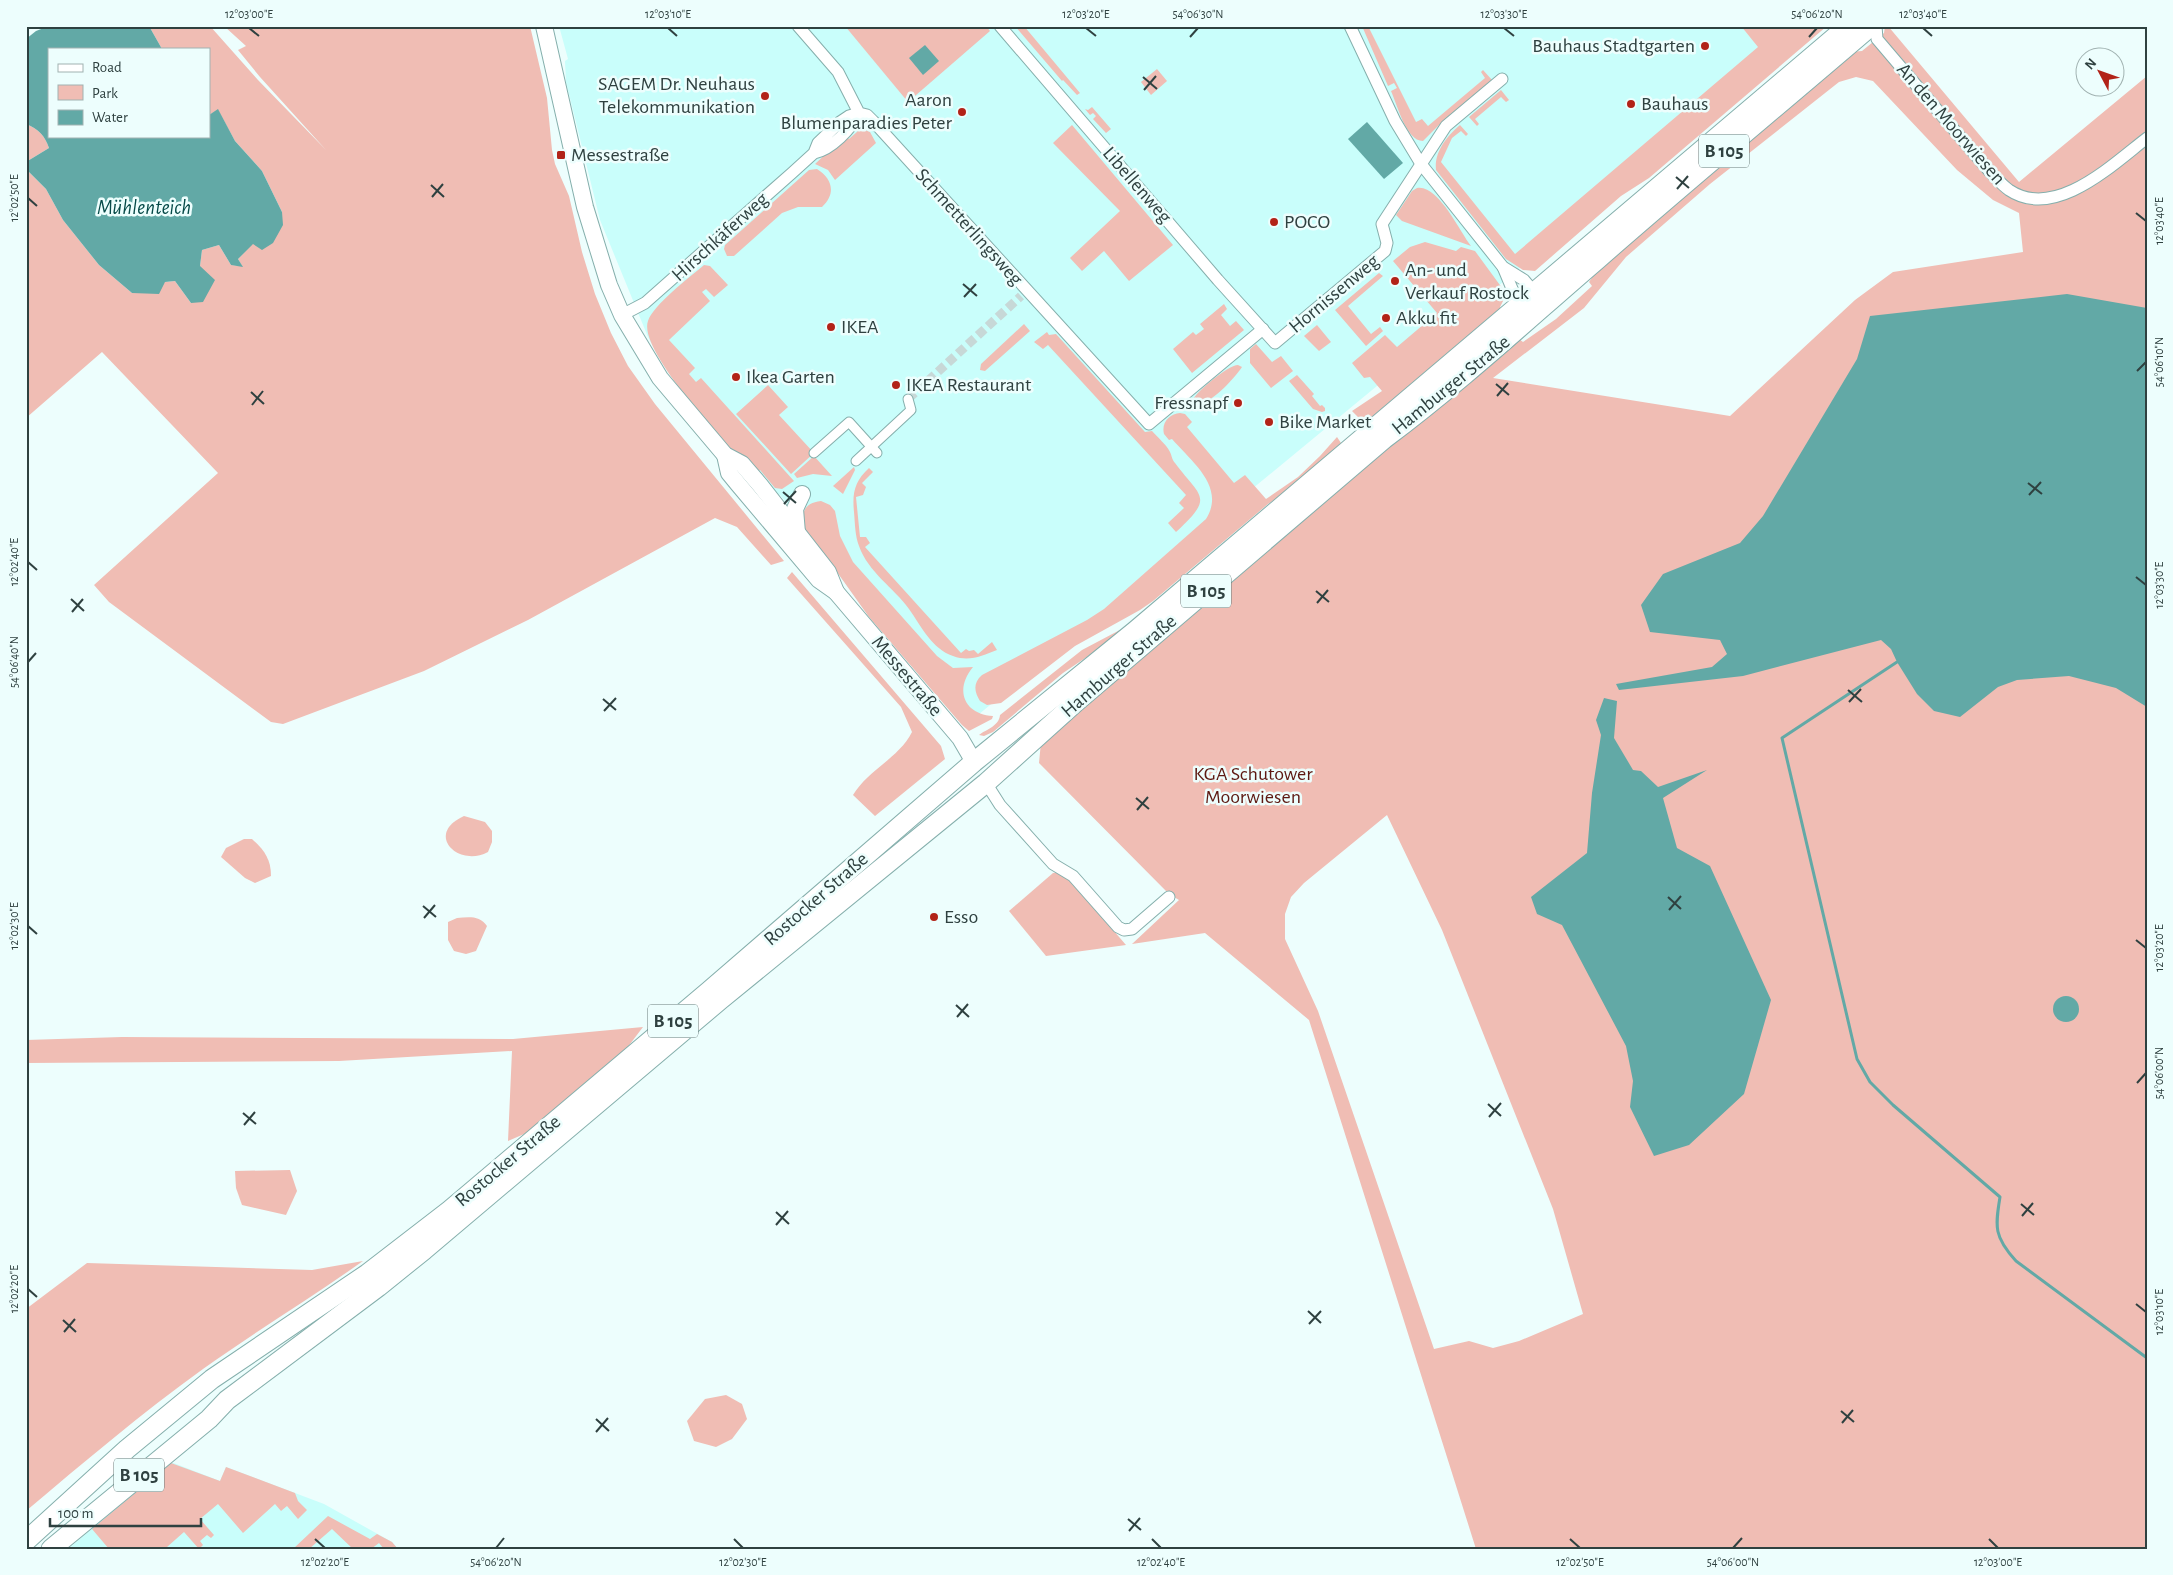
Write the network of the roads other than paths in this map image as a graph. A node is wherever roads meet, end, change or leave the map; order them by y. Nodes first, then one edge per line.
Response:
1 (544, 26) edge
2 (798, 26) edge
3 (1000, 26) edge
4 (1350, 26) edge
5 (1848, 26) edge
6 (1871, 26) edge
7 (1876, 26) edge
8 (1502, 79) dead end
9 (859, 113) junction
10 (2147, 138) edge
11 (1421, 164) junction
12 (1535, 304) junction
13 (622, 316) junction
14 (1263, 329) junction
15 (1275, 343) joint
16 (908, 399) tunnel mouth
17 (1149, 424) joint
18 (874, 450) junction
19 (814, 454) dead end
20 (724, 455) junction
21 (856, 461) dead end
22 (802, 494) dead end
23 (798, 536) junction
24 (836, 592) junction
25 (974, 762) junction
26 (986, 783) junction
27 (1170, 897) dead end
28 (26, 1540) edge
29 (51, 1549) edge

1 - 13 main road, Messestraße
2 - 9 street, Schmetterlingsweg
3 - 14 street, Libellenweg
4 - 11 street
5 - 12 main road, Hamburger Straße / B 105
6 - 12 main road, Hamburger Straße / B 105
7 - 10 street, An den Moorwiesen
8 - 11 street
9 - 13 street, Hirschkäferweg
9 - 17 street, Schmetterlingsweg
11 - 12 street
11 - 15 street, Hornissenweg
12 - 25 main road, Hamburger Straße / B 105
12 - 26 main road, Hamburger Straße / B 105
13 - 20 main road, Messestraße
14 - 15 street, Libellenweg
14 - 17 street, Hornissenweg
16 - 18 street
18 - 19 street
18 - 21 street
20 - 23 main road, Messestraße
20 - 24 main road, Messestraße
22 - 23 main road
23 - 24 main road, Messestraße
24 - 25 main road, Messestraße
25 - 26 main road
25 - 28 main road, Rostocker Straße / B 105
26 - 27 street
26 - 29 main road, Rostocker Straße / B 105

